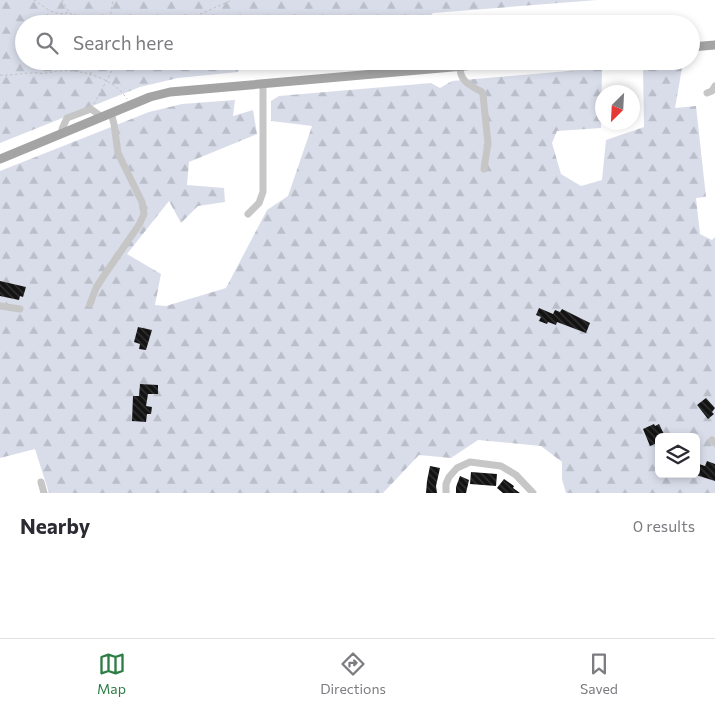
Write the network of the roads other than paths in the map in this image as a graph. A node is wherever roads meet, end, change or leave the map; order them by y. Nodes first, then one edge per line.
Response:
1 (715, 45) edge
2 (700, 46) edge
3 (425, 70) edge
4 (460, 70) edge
5 (263, 84) junction
6 (715, 86) edge
7 (707, 93) dead end
8 (106, 115) junction
9 (63, 133) junction
10 (0, 159) edge
11 (484, 169) dead end
12 (248, 214) dead end
13 (90, 304) dead end
14 (0, 306) edge
15 (20, 309) dead end
16 (41, 482) dead end
17 (44, 493) edge
18 (446, 493) edge
19 (534, 493) edge

1 - 2 main road
3 - 5 main road
4 - 11 street
5 - 8 main road
5 - 12 street
6 - 7 street
8 - 9 main road
8 - 9 street
8 - 13 street
9 - 10 main road
14 - 15 street
16 - 17 street
18 - 19 street

